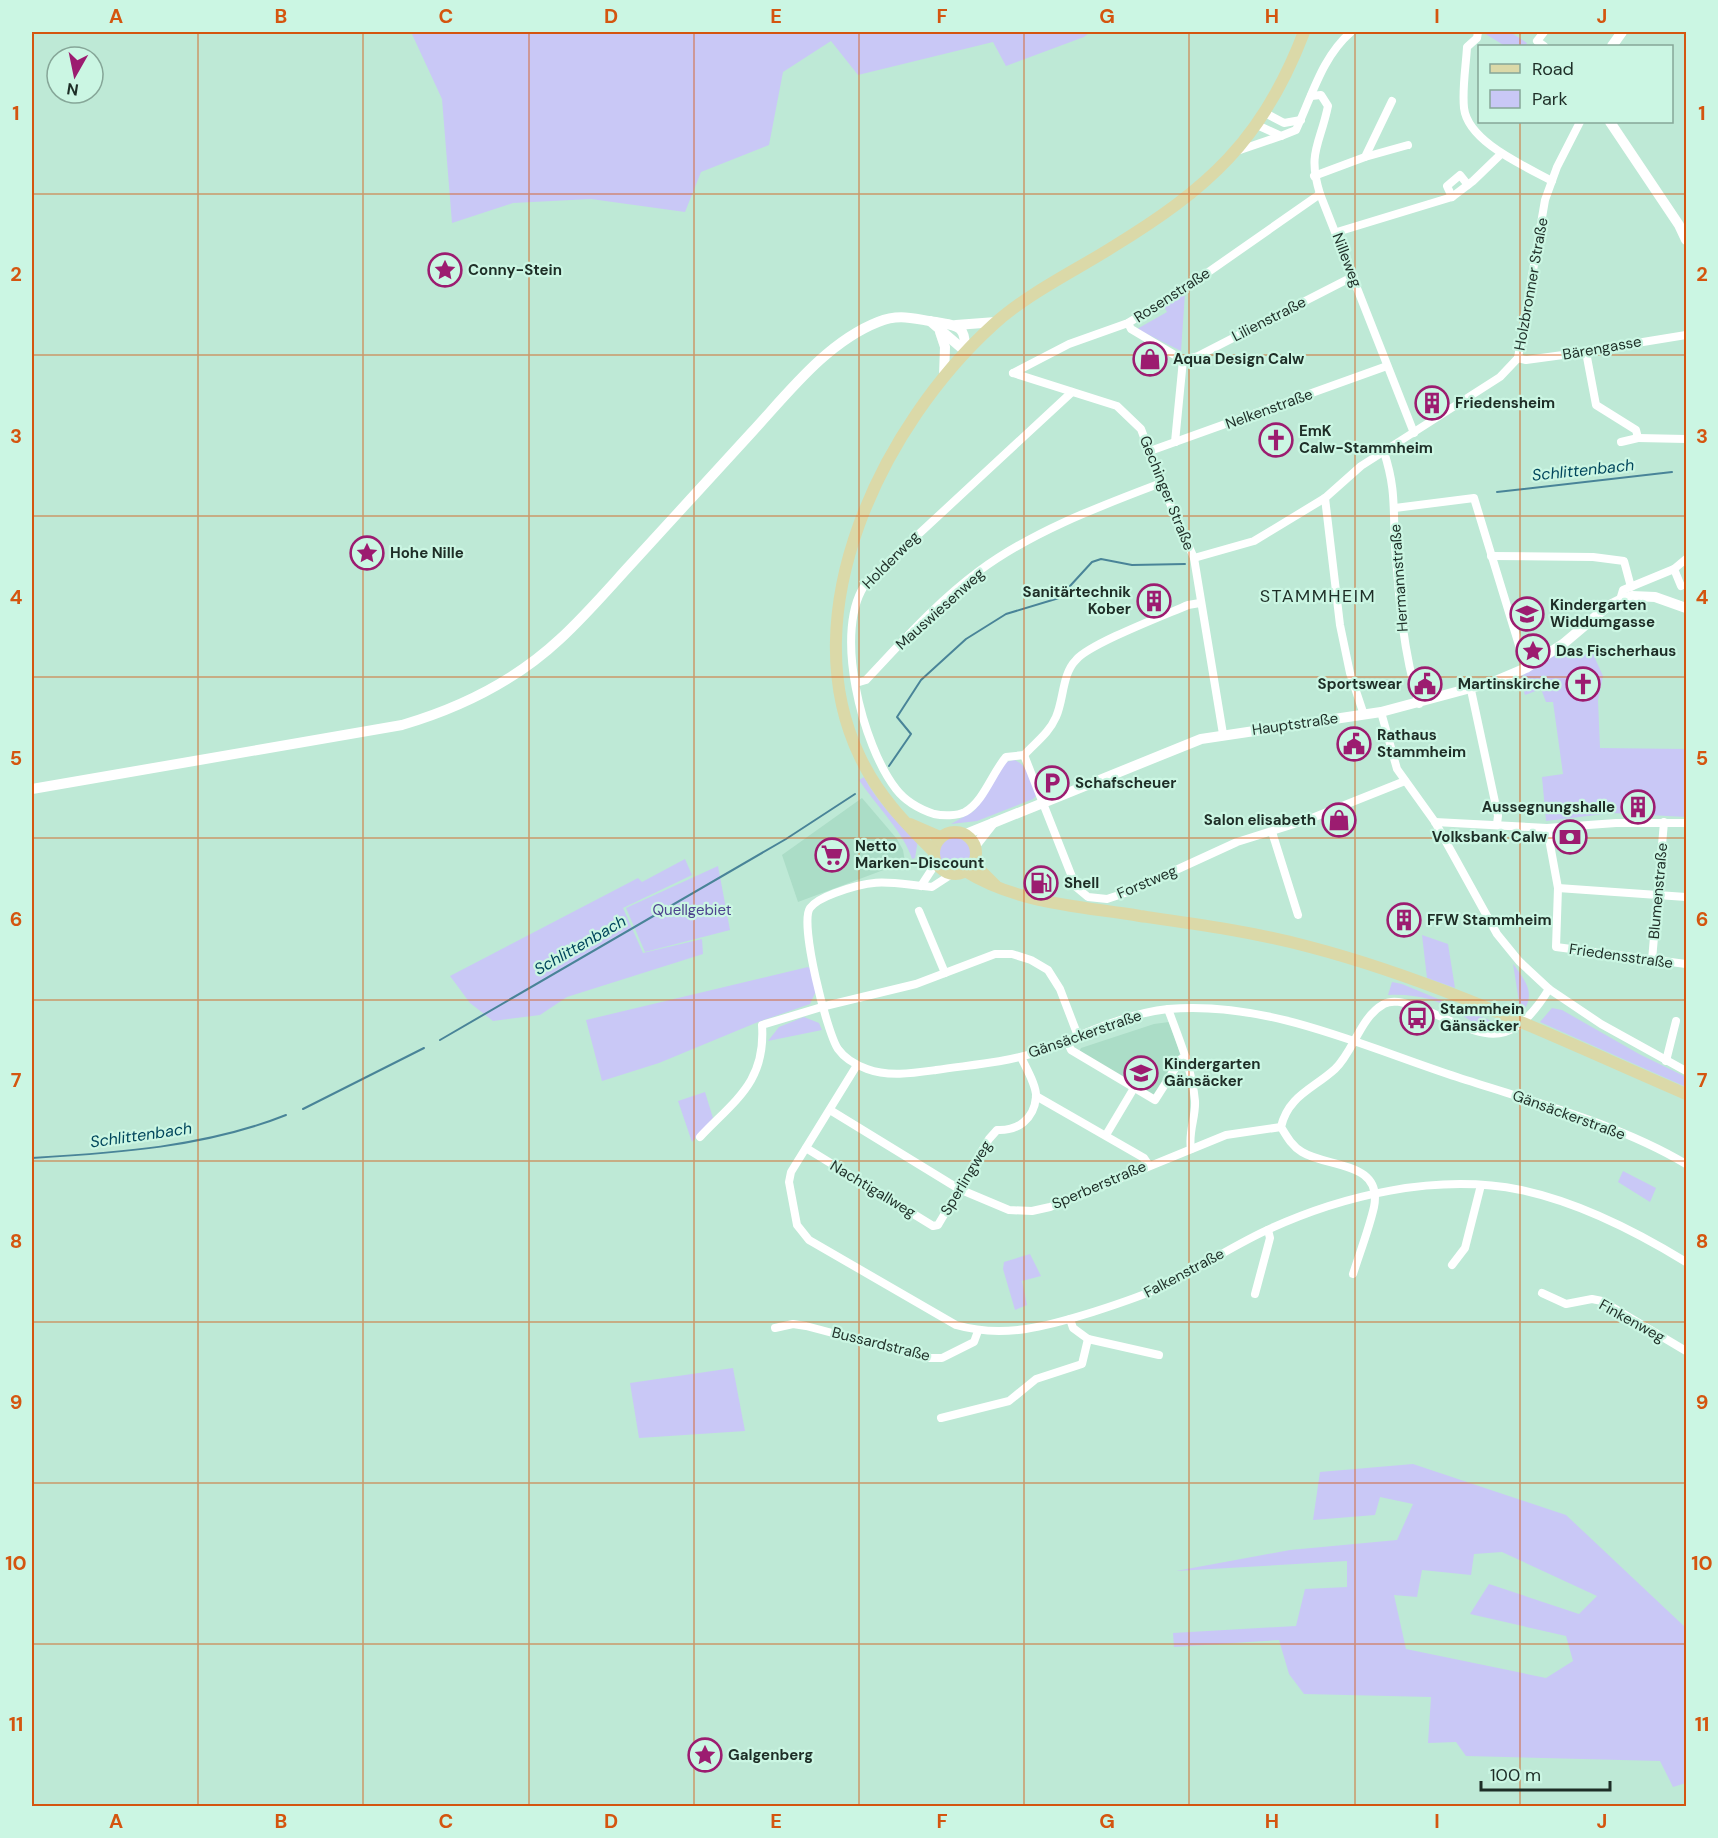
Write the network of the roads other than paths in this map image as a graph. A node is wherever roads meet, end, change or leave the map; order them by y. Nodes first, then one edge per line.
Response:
1 (1304, 32) edge
2 (1351, 32) edge
3 (1478, 32) edge
4 (1544, 32) edge
5 (1622, 32) edge
6 (1543, 45) edge
7 (1613, 45) edge
8 (1311, 96) junction
9 (1392, 101) dead end
10 (1265, 113) junction
11 (1300, 120) junction
12 (1580, 123) edge
13 (1611, 123) edge
14 (1257, 125) junction
15 (1281, 136) junction
16 (1408, 145) dead end
17 (1237, 152) junction
18 (1501, 154) junction
19 (1365, 157) junction
20 (1314, 176) junction
21 (1552, 181) junction
22 (1468, 185) junction
23 (1320, 194) junction
24 (1452, 196) junction
25 (1337, 232) junction
26 (1686, 240) edge
27 (1354, 276) junction
28 (930, 321) junction
29 (996, 322) junction
30 (1128, 324) junction
31 (956, 325) junction
32 (940, 332) junction
33 (1686, 335) edge
34 (964, 351) junction
35 (1586, 352) junction
36 (1518, 358) junction
37 (1183, 360) junction
38 (1387, 366) junction
39 (1013, 373) joint
40 (944, 376) junction
41 (1072, 392) junction
42 (1414, 433) junction
43 (1638, 438) junction
44 (1686, 439) edge
45 (1175, 442) junction
46 (1621, 442) dead end
47 (1150, 451) junction
48 (1384, 452) junction
49 (1161, 483) junction
50 (1325, 498) junction
51 (1395, 508) junction
52 (1491, 556) junction
53 (1194, 558) junction
54 (1686, 559) edge
55 (1674, 569) junction
56 (1681, 586) dead end
57 (1632, 587) junction
58 (1620, 600) junction
59 (1200, 603) junction
60 (1686, 608) edge
61 (1526, 668) junction
62 (856, 683) junction
63 (1471, 690) junction
64 (1419, 704) junction
65 (1381, 712) junction
66 (1364, 715) junction
67 (1223, 734) junction
68 (1024, 755) junction
69 (1405, 781) junction
70 (32, 789) edge
71 (1043, 801) junction
72 (901, 820) junction
73 (1435, 822) junction
74 (1664, 822) junction
75 (993, 823) junction
76 (1497, 824) junction
77 (1686, 824) edge
78 (1547, 828) junction
79 (1272, 832) junction
80 (966, 834) junction
81 (940, 837) junction
82 (975, 846) junction
83 (933, 851) junction
84 (936, 864) junction
85 (969, 867) junction
86 (952, 874) junction
87 (921, 886) junction
88 (1558, 888) junction
89 (1658, 894) junction
90 (1686, 897) edge
91 (919, 911) dead end
92 (1298, 915) dead end
93 (1652, 960) junction
94 (1686, 964) edge
95 (945, 973) junction
96 (1549, 990) junction
97 (825, 1006) junction
98 (1168, 1009) junction
99 (1676, 1021) dead end
100 (1078, 1036) junction
101 (1067, 1041) junction
102 (1354, 1043) junction
103 (1022, 1057) junction
104 (1186, 1057) junction
105 (1666, 1061) junction
106 (857, 1065) junction
107 (1686, 1071) edge
108 (1134, 1088) junction
109 (1686, 1094) edge
110 (1036, 1095) junction
111 (830, 1110) junction
112 (1281, 1127) junction
113 (1107, 1135) junction
114 (700, 1137) dead end
115 (806, 1148) junction
116 (1191, 1149) junction
117 (1148, 1164) junction
118 (1686, 1164) edge
119 (1481, 1185) junction
120 (959, 1189) junction
121 (1375, 1194) junction
122 (940, 1222) joint
123 (1268, 1230) junction
124 (1686, 1262) edge
125 (1452, 1265) dead end
126 (1353, 1274) dead end
127 (1542, 1293) dead end
128 (1255, 1294) dead end
129 (1071, 1319) junction
130 (775, 1328) dead end
131 (978, 1331) junction
132 (1088, 1339) junction
133 (1686, 1351) edge
134 (1159, 1355) dead end
135 (941, 1418) dead end

1 - 10 main road
2 - 8 street
3 - 18 street
4 - 6 street
5 - 7 street
8 - 11 street
8 - 20 street, Nilleweg
9 - 19 street
10 - 11 street
10 - 14 main road
11 - 15 street
12 - 21 street, Holzbronner Straße
13 - 26 street
14 - 15 street
14 - 17 main road
15 - 17 street
16 - 19 street
17 - 29 main road
18 - 21 street
18 - 22 street
19 - 20 street
20 - 23 street, Nilleweg
21 - 36 street, Holzbronner Straße
22 - 24 street
22 - 24 street
23 - 25 street, Nilleweg
23 - 30 street, Rosenstraße
24 - 25 street
25 - 27 street, Nilleweg
27 - 37 street, Lilienstraße
27 - 38 street, Nilleweg
28 - 31 street
28 - 32 street
28 - 70 street
29 - 31 street
29 - 34 main road
30 - 37 street
30 - 39 street, Rosenstraße
31 - 34 street
32 - 34 street
32 - 40 street
33 - 35 street, Bärengasse
34 - 40 main road
35 - 36 street, Bärengasse
35 - 43 street
36 - 42 street, Holzbronner Straße
37 - 45 street
38 - 42 street, Nilleweg
38 - 45 street, Nelkenstraße
39 - 41 street, Gechinger Straße
40 - 72 main road
41 - 47 street, Gechinger Straße
41 - 62 street, Holderweg
42 - 48 street, Holzbronner Straße
43 - 44 street
43 - 46 street
45 - 47 street, Nelkenstraße
47 - 49 street, Gechinger Straße
48 - 50 street, Holzbronner Straße
48 - 51 street, Hermannstraße
49 - 53 street, Gechinger Straße
49 - 62 street, Mauswiesenweg
50 - 53 street, Holzbronner Straße
50 - 66 street
51 - 52 street
51 - 64 street, Hermannstraße
52 - 57 street
52 - 61 street
53 - 59 street, Gechinger Straße
54 - 55 street, Hauptstraße
55 - 56 street
55 - 57 street, Hauptstraße
57 - 58 street, Hauptstraße
58 - 60 street, Hauptstraße
58 - 61 street, Hauptstraße
59 - 67 street, Gechinger Straße
59 - 68 street
61 - 63 street, Hauptstraße
62 - 68 street, Holderweg
63 - 64 street, Hauptstraße
63 - 76 street
64 - 65 street, Hauptstraße
65 - 66 street, Hauptstraße
65 - 69 street
66 - 67 street, Hauptstraße
67 - 71 street, Hauptstraße
68 - 71 street, Forstweg
69 - 73 street
69 - 79 street, Forstweg
71 - 75 street, Hauptstraße
71 - 79 street, Forstweg
72 - 81 main road
72 - 83 main road
73 - 76 street
73 - 96 street
74 - 77 street
74 - 78 street
74 - 89 street, Blumenstraße
75 - 80 street, Hauptstraße
75 - 82 street, Hauptstraße
76 - 78 street
78 - 88 street
79 - 92 street
80 - 81 main road
80 - 82 main road
81 - 83 main road
82 - 85 main road
83 - 84 main road
84 - 86 main road
84 - 87 street
85 - 86 main road
85 - 109 main road
86 - 87 street, Gänsäckerstraße
87 - 97 street, Gänsäckerstraße
88 - 89 street
88 - 93 street, Friedensstraße
89 - 90 street
89 - 93 street, Blumenstraße
91 - 95 street
93 - 94 street, Friedensstraße
95 - 97 street
95 - 100 street
96 - 102 street
96 - 105 street
97 - 106 street, Gänsäckerstraße
97 - 114 street
98 - 100 street, Gänsäckerstraße
98 - 102 street, Gänsäckerstraße
98 - 104 street
99 - 105 street
100 - 101 street, Gänsäckerstraße
101 - 103 street, Gänsäckerstraße
101 - 108 street
102 - 112 street
102 - 118 street, Gänsäckerstraße
103 - 106 street, Gänsäckerstraße
103 - 110 street
104 - 108 street
104 - 116 street
105 - 107 street
106 - 111 street, Falkenstraße
108 - 113 street
110 - 113 street
110 - 120 street, Sperlingweg
111 - 115 street, Falkenstraße
111 - 120 street, Sperberstraße
112 - 116 street, Sperberstraße
112 - 121 street
113 - 117 street
115 - 122 street, Nachtigallweg
115 - 131 street, Falkenstraße
116 - 117 street, Sperberstraße
117 - 120 street, Sperberstraße
119 - 121 street, Falkenstraße
119 - 124 street, Falkenstraße
119 - 125 street
120 - 122 street, Sperlingweg
121 - 123 street, Falkenstraße
121 - 126 street
123 - 128 street
123 - 129 street, Falkenstraße
127 - 133 street, Finkenweg
129 - 131 street, Falkenstraße
129 - 132 street
130 - 131 street, Bussardstraße
132 - 134 street
132 - 135 street

